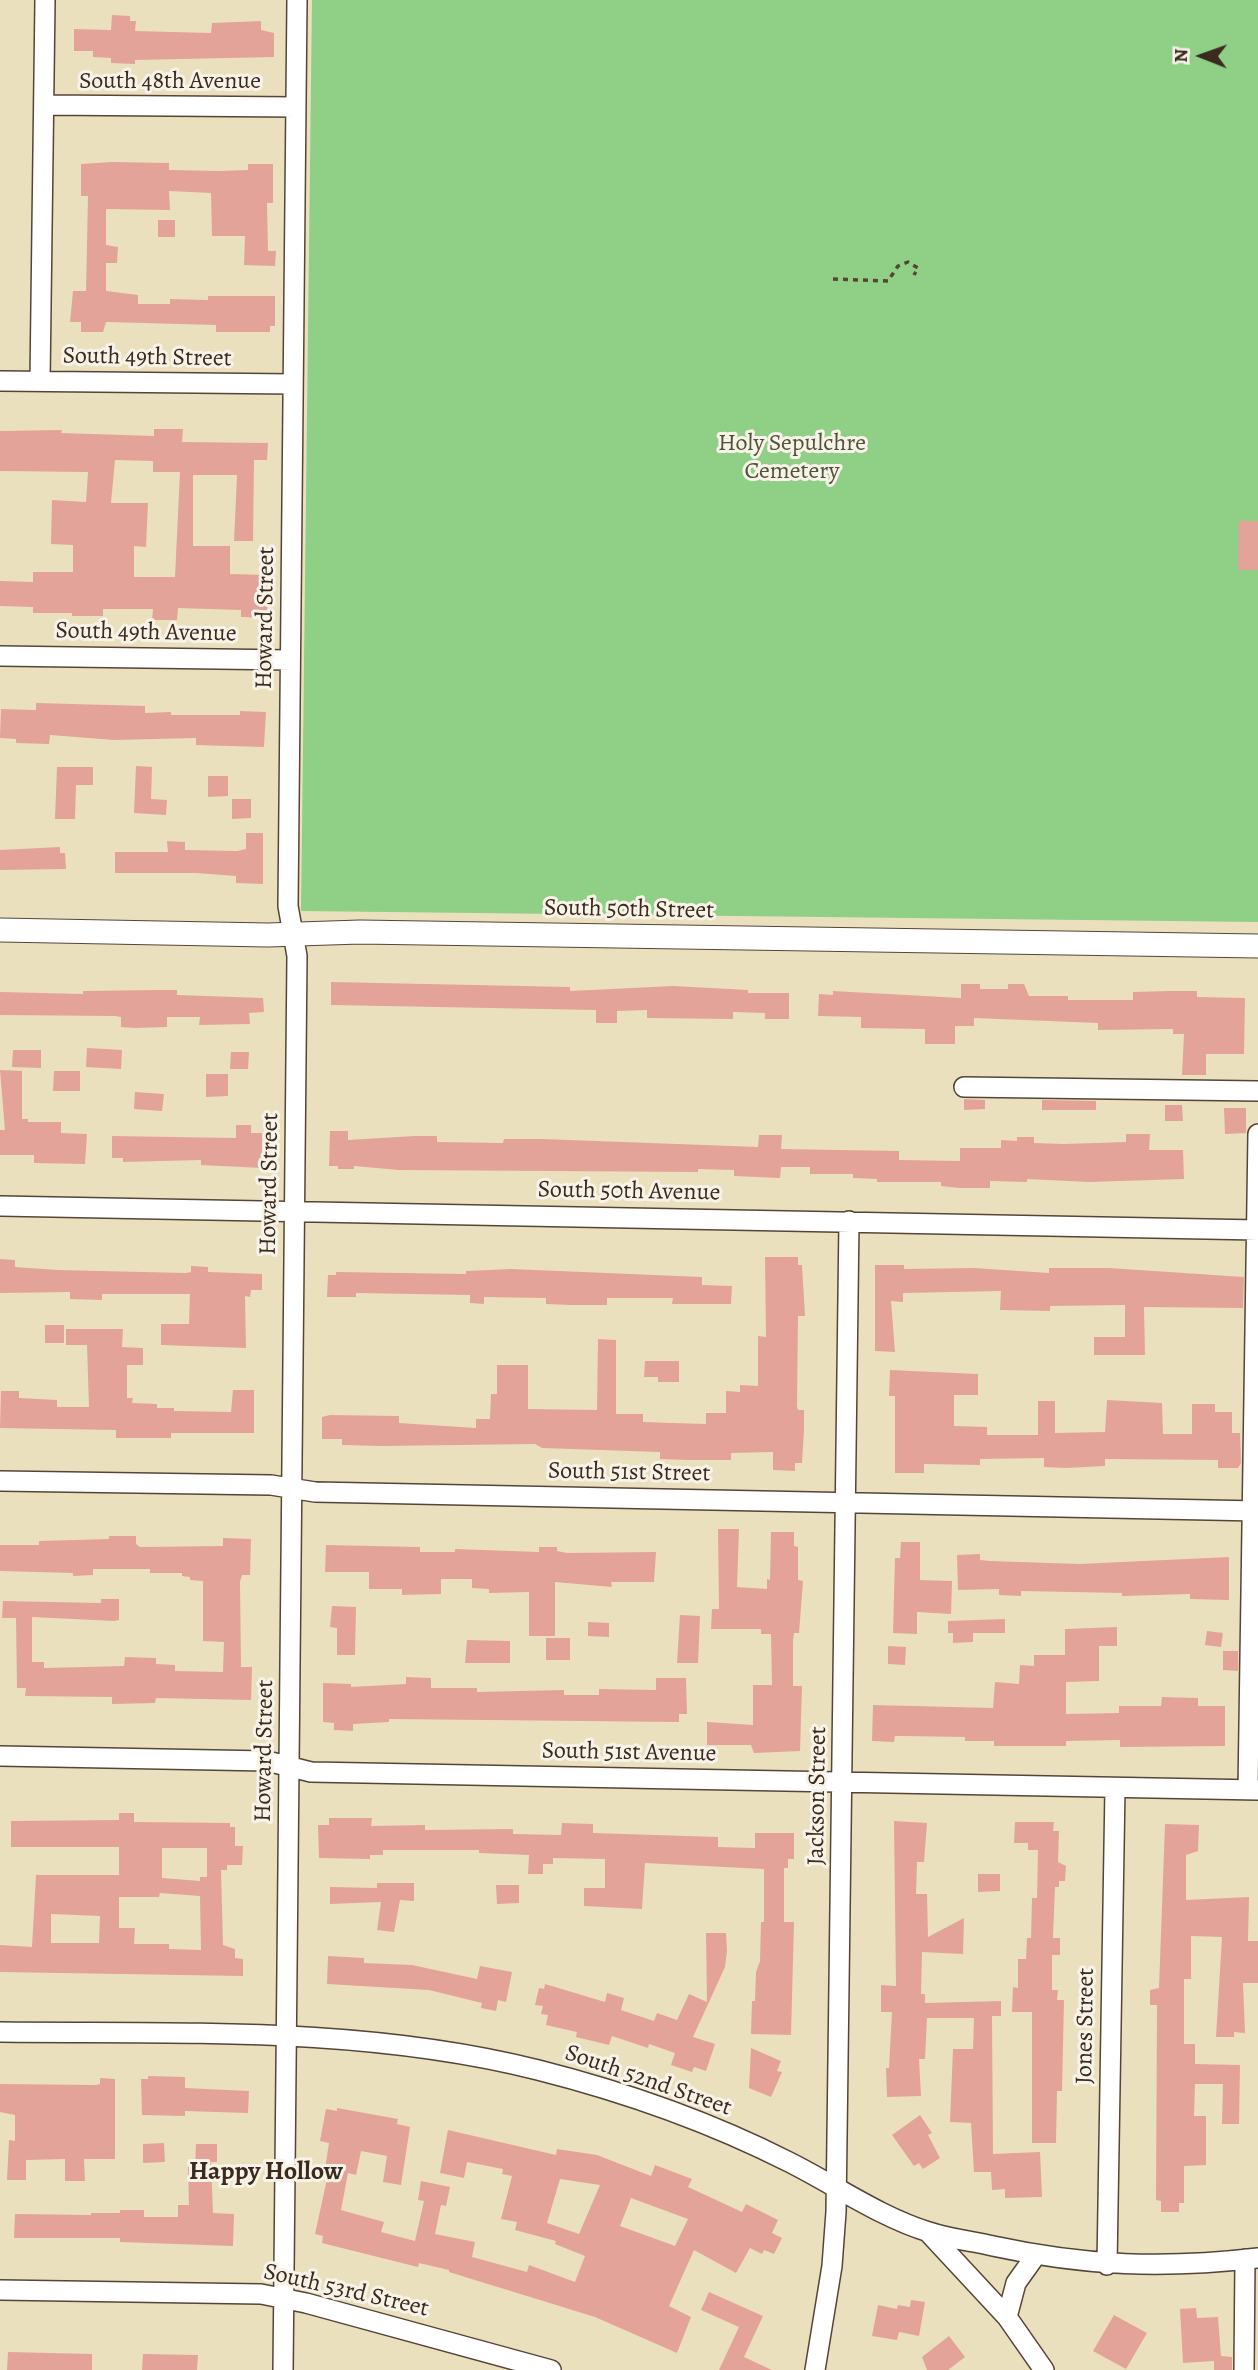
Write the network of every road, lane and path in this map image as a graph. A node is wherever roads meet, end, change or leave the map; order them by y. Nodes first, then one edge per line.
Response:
1 (45, 0) edge
2 (297, 0) edge
3 (44, 105) junction
4 (296, 107) junction
5 (914, 275) dead end
6 (833, 279) dead end
7 (0, 380) edge
8 (40, 381) junction
9 (293, 384) junction
10 (0, 656) edge
11 (290, 660) junction
12 (0, 930) edge
13 (293, 933) junction
14 (1258, 946) edge
15 (964, 1087) dead end
16 (1258, 1091) edge
17 (1258, 1134) edge
18 (0, 1206) edge
19 (295, 1211) junction
20 (849, 1221) junction
21 (1257, 1230) edge
22 (1255, 1479) edge
23 (0, 1481) edge
24 (292, 1489) junction
25 (846, 1501) junction
26 (1254, 1511) edge
27 (0, 1756) edge
28 (289, 1766) junction
29 (843, 1782) junction
30 (1115, 1788) junction
31 (1253, 1790) edge
32 (0, 2032) edge
33 (286, 2036) junction
34 (837, 2188) junction
35 (928, 2232) junction
36 (1036, 2255) junction
37 (1252, 2258) edge
38 (1107, 2265) junction
39 (0, 2290) edge
40 (284, 2298) junction
41 (1007, 2317) junction
42 (283, 2370) edge
43 (551, 2370) edge
44 (815, 2370) edge
45 (1044, 2370) edge
46 (1244, 2370) edge

1 - 3 street
2 - 4 street, Howard Street
3 - 4 street, South 48th Avenue
3 - 8 street
4 - 9 street, Howard Street
5 - 6 path
7 - 8 street, South 49th Street
8 - 9 street, South 49th Street
9 - 11 street, Howard Street
10 - 11 street, South 49th Avenue
11 - 13 street, Howard Street
12 - 13 main road, South 50th Street
13 - 14 main road, South 50th Street
13 - 19 street, Howard Street
15 - 16 street
17 - 21 street
18 - 19 street, South 50th Avenue
19 - 20 street, South 50th Avenue
19 - 24 street, Howard Street
20 - 21 street, South 50th Avenue
20 - 25 street, Jackson Street
21 - 22 street
22 - 26 street
23 - 24 street, South 51st Street
24 - 25 street, South 51st Street
24 - 28 street, Howard Street
25 - 26 street, South 51st Street
25 - 29 street, Jackson Street
26 - 31 street
27 - 28 street, South 51st Avenue
28 - 29 street, South 51st Avenue
28 - 33 street, Howard Street
29 - 30 street, South 51st Avenue
29 - 34 street, Jackson Street
30 - 31 street, South 51st Avenue
30 - 38 street, Jones Street
32 - 33 street, South 52nd Street
33 - 34 street, South 52nd Street
33 - 40 street, Howard Street
34 - 35 street, South 52nd Street
34 - 44 street, Jackson Street
35 - 36 street, South 52nd Street
35 - 41 street
36 - 38 street, South 52nd Street
36 - 41 street
37 - 38 street, South 52nd Street
37 - 46 street
39 - 40 street, South 53rd Street
40 - 42 street, Howard Street
40 - 43 street, South 53rd Street
41 - 45 street

